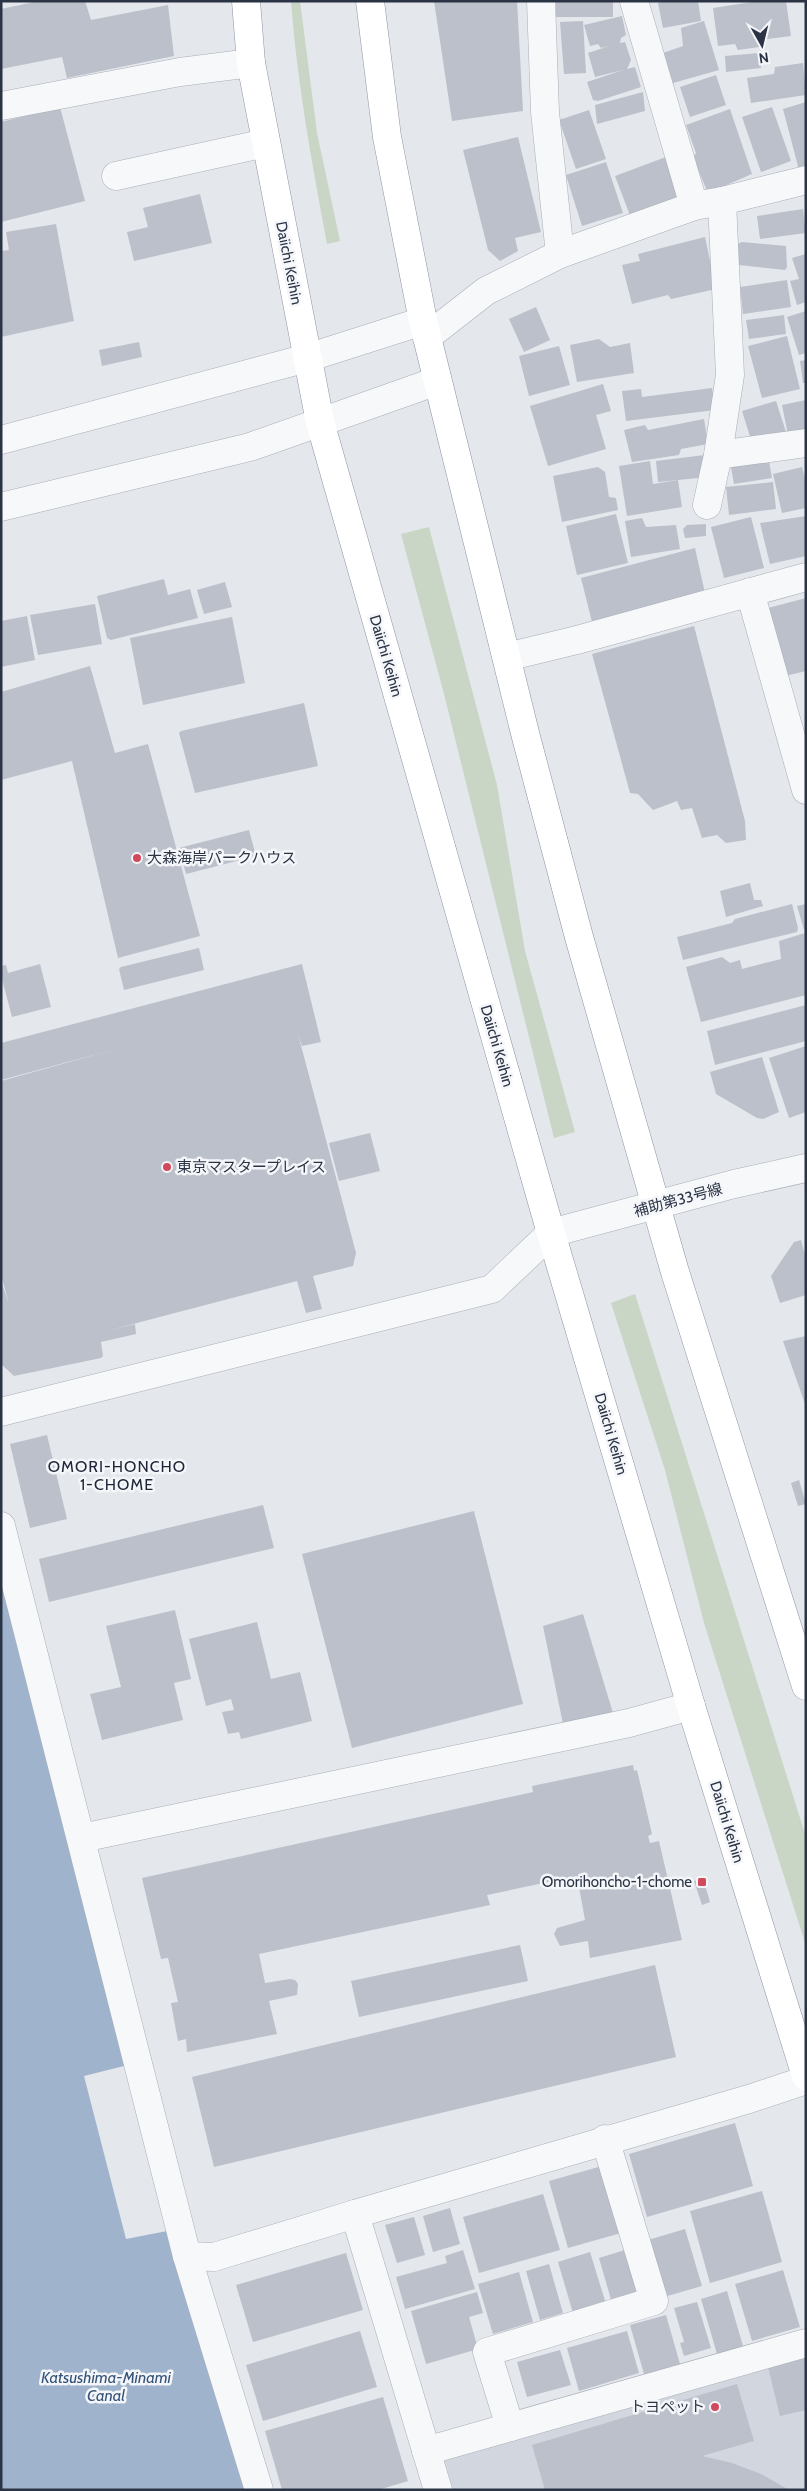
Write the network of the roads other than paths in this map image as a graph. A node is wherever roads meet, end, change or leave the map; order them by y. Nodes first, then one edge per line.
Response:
1 (246, 1) edge
2 (370, 1) edge
3 (541, 1) edge
4 (634, 1) edge
5 (251, 64) junction
6 (1, 106) edge
7 (266, 143) junction
8 (116, 176) dead end
9 (806, 180) edge
10 (722, 201) junction
11 (694, 206) junction
12 (560, 254) junction
13 (425, 329) junction
14 (307, 358) junction
15 (437, 381) junction
16 (320, 422) junction
17 (1, 440) edge
18 (806, 443) edge
19 (718, 455) junction
20 (707, 505) dead end
21 (1, 508) edge
22 (806, 576) edge
23 (750, 592) junction
24 (507, 657) junction
25 (806, 790) edge
26 (806, 1168) edge
27 (656, 1206) junction
28 (551, 1233) junction
29 (1, 1412) edge
30 (1, 1526) edge
31 (806, 1686) edge
32 (691, 1706) junction
33 (82, 1838) junction
34 (806, 2078) edge
35 (605, 2139) junction
36 (355, 2214) junction
37 (187, 2256) junction
38 (806, 2343) edge
39 (510, 2427) junction
40 (426, 2451) junction
41 (259, 2490) edge
42 (438, 2490) edge

1 - 5 highway, Daiichi Keihin
2 - 13 highway
3 - 12 street
4 - 11 street
5 - 6 street
5 - 7 highway, Daiichi Keihin
7 - 8 street
7 - 14 highway, Daiichi Keihin
9 - 10 street
10 - 11 street
10 - 19 street
11 - 12 street
12 - 13 street
13 - 14 street
13 - 15 highway
14 - 16 highway, Daiichi Keihin
14 - 17 street
15 - 16 street
15 - 24 highway
16 - 21 street
16 - 28 highway, Daiichi Keihin
18 - 19 street
19 - 20 street
22 - 23 street
23 - 24 street
23 - 25 street
24 - 27 highway
26 - 27 street, 補助第33号線
27 - 28 street, 補助第33号線
27 - 31 highway
28 - 29 street
28 - 32 highway, Daiichi Keihin
30 - 33 street
32 - 33 street
32 - 34 highway, Daiichi Keihin
33 - 37 street
34 - 35 street
35 - 36 street
35 - 39 street
36 - 37 street
36 - 40 street
37 - 41 street
38 - 39 street
39 - 40 street
40 - 42 street

